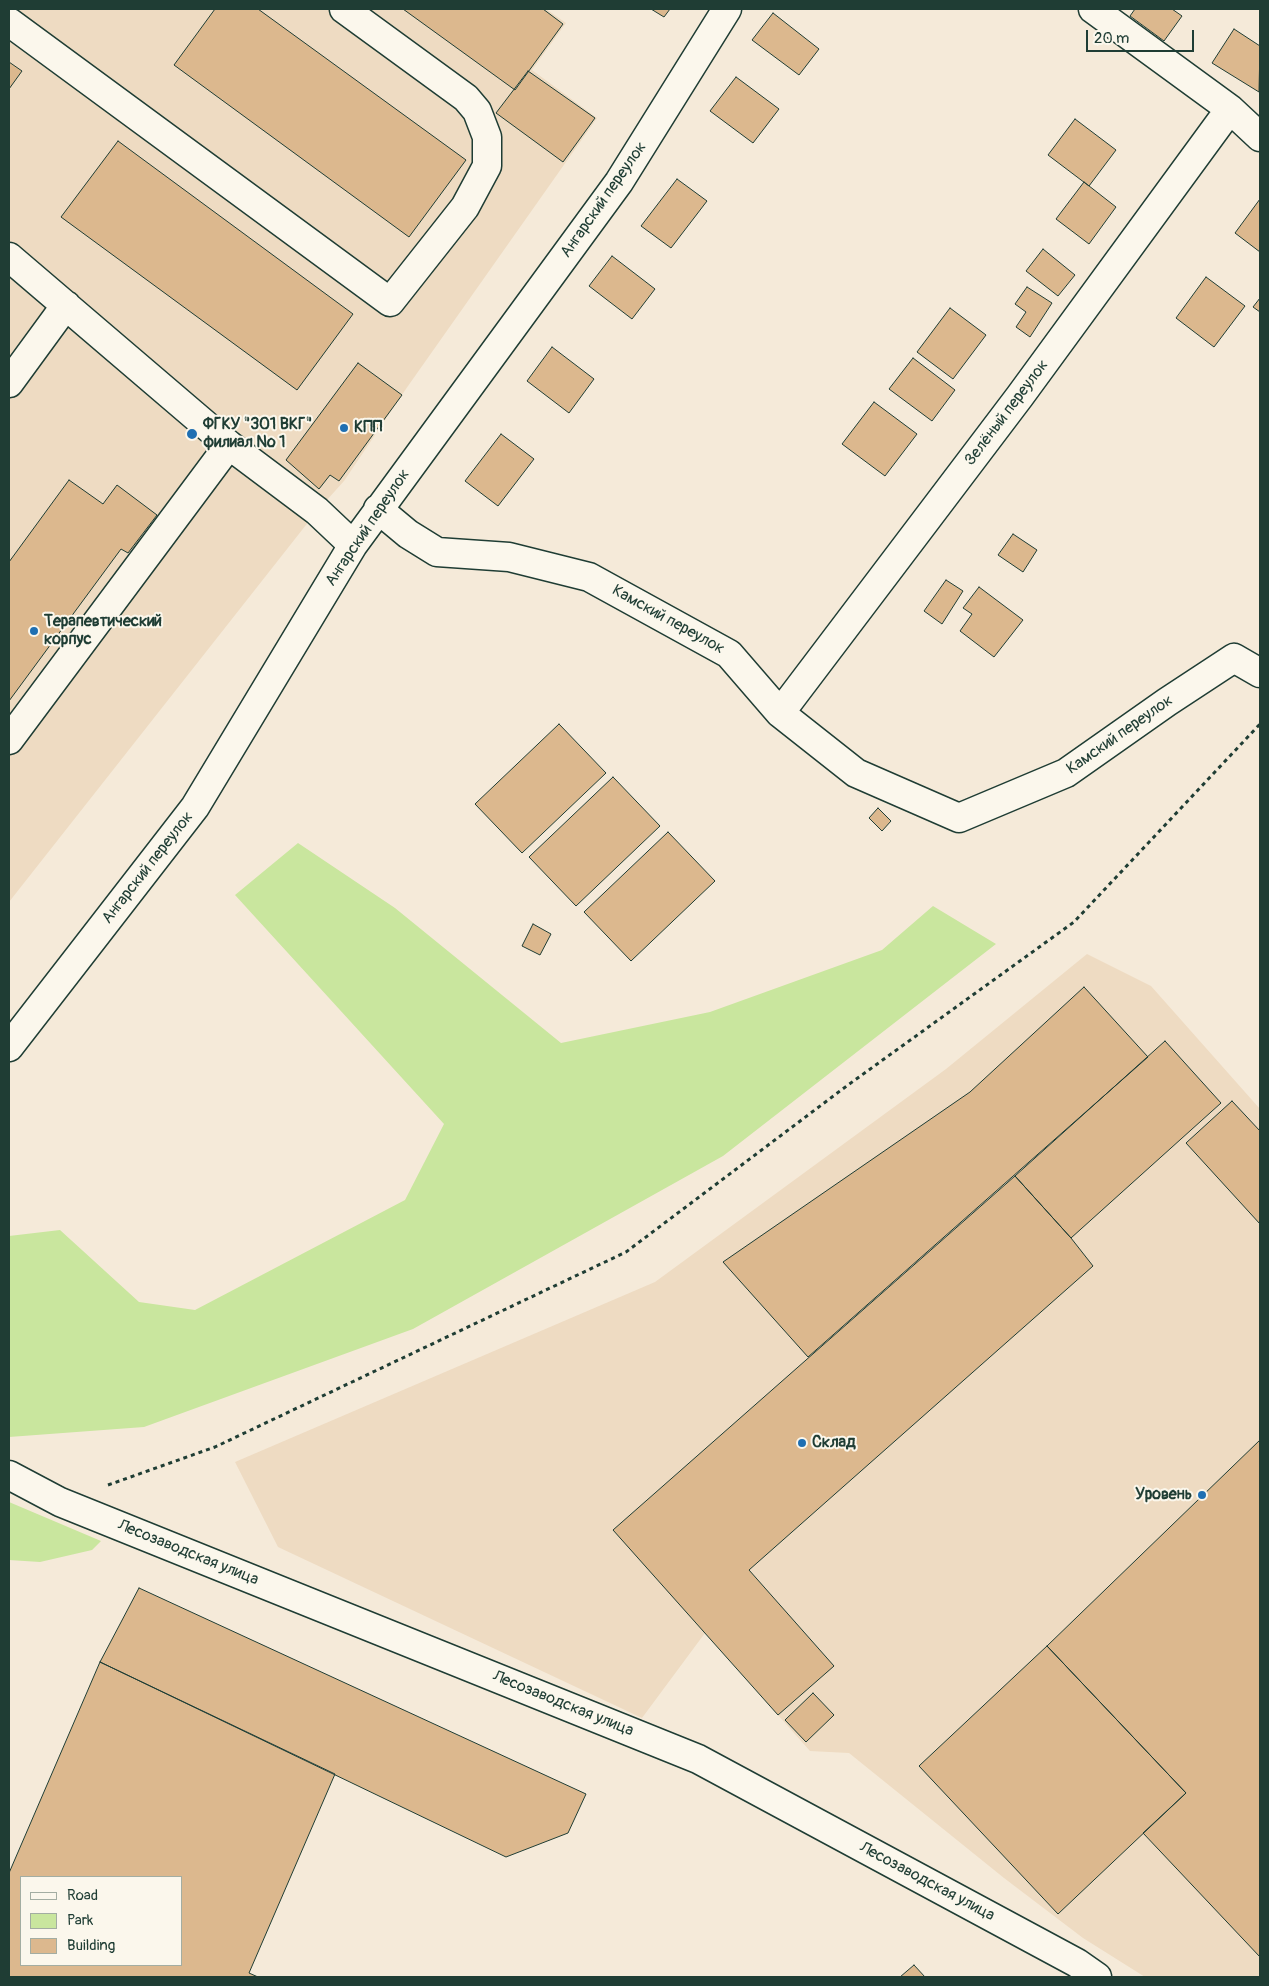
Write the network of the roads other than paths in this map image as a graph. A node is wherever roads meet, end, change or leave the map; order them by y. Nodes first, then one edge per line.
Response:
1 (344, 9) edge
2 (727, 9) edge
3 (1093, 9) edge
4 (9, 22) edge
5 (1230, 109) junction
6 (1260, 137) edge
7 (9, 257) edge
8 (66, 305) junction
9 (9, 383) edge
10 (229, 445) junction
11 (378, 509) junction
12 (353, 544) junction
13 (1260, 673) edge
14 (780, 713) junction
15 (9, 740) edge
16 (9, 1047) edge
17 (9, 1475) edge
18 (1097, 1977) edge

1 - 4 street
2 - 11 street, Ангарский переулок
3 - 5 street
5 - 6 street
5 - 14 street, Зелёный переулок
7 - 8 street
8 - 9 street
8 - 10 street
10 - 12 street
10 - 15 street
11 - 12 street, Ангарский переулок
11 - 14 street, Камский переулок
12 - 16 street, Ангарский переулок
13 - 14 street, Камский переулок
17 - 18 street, Лесозаводская улица

